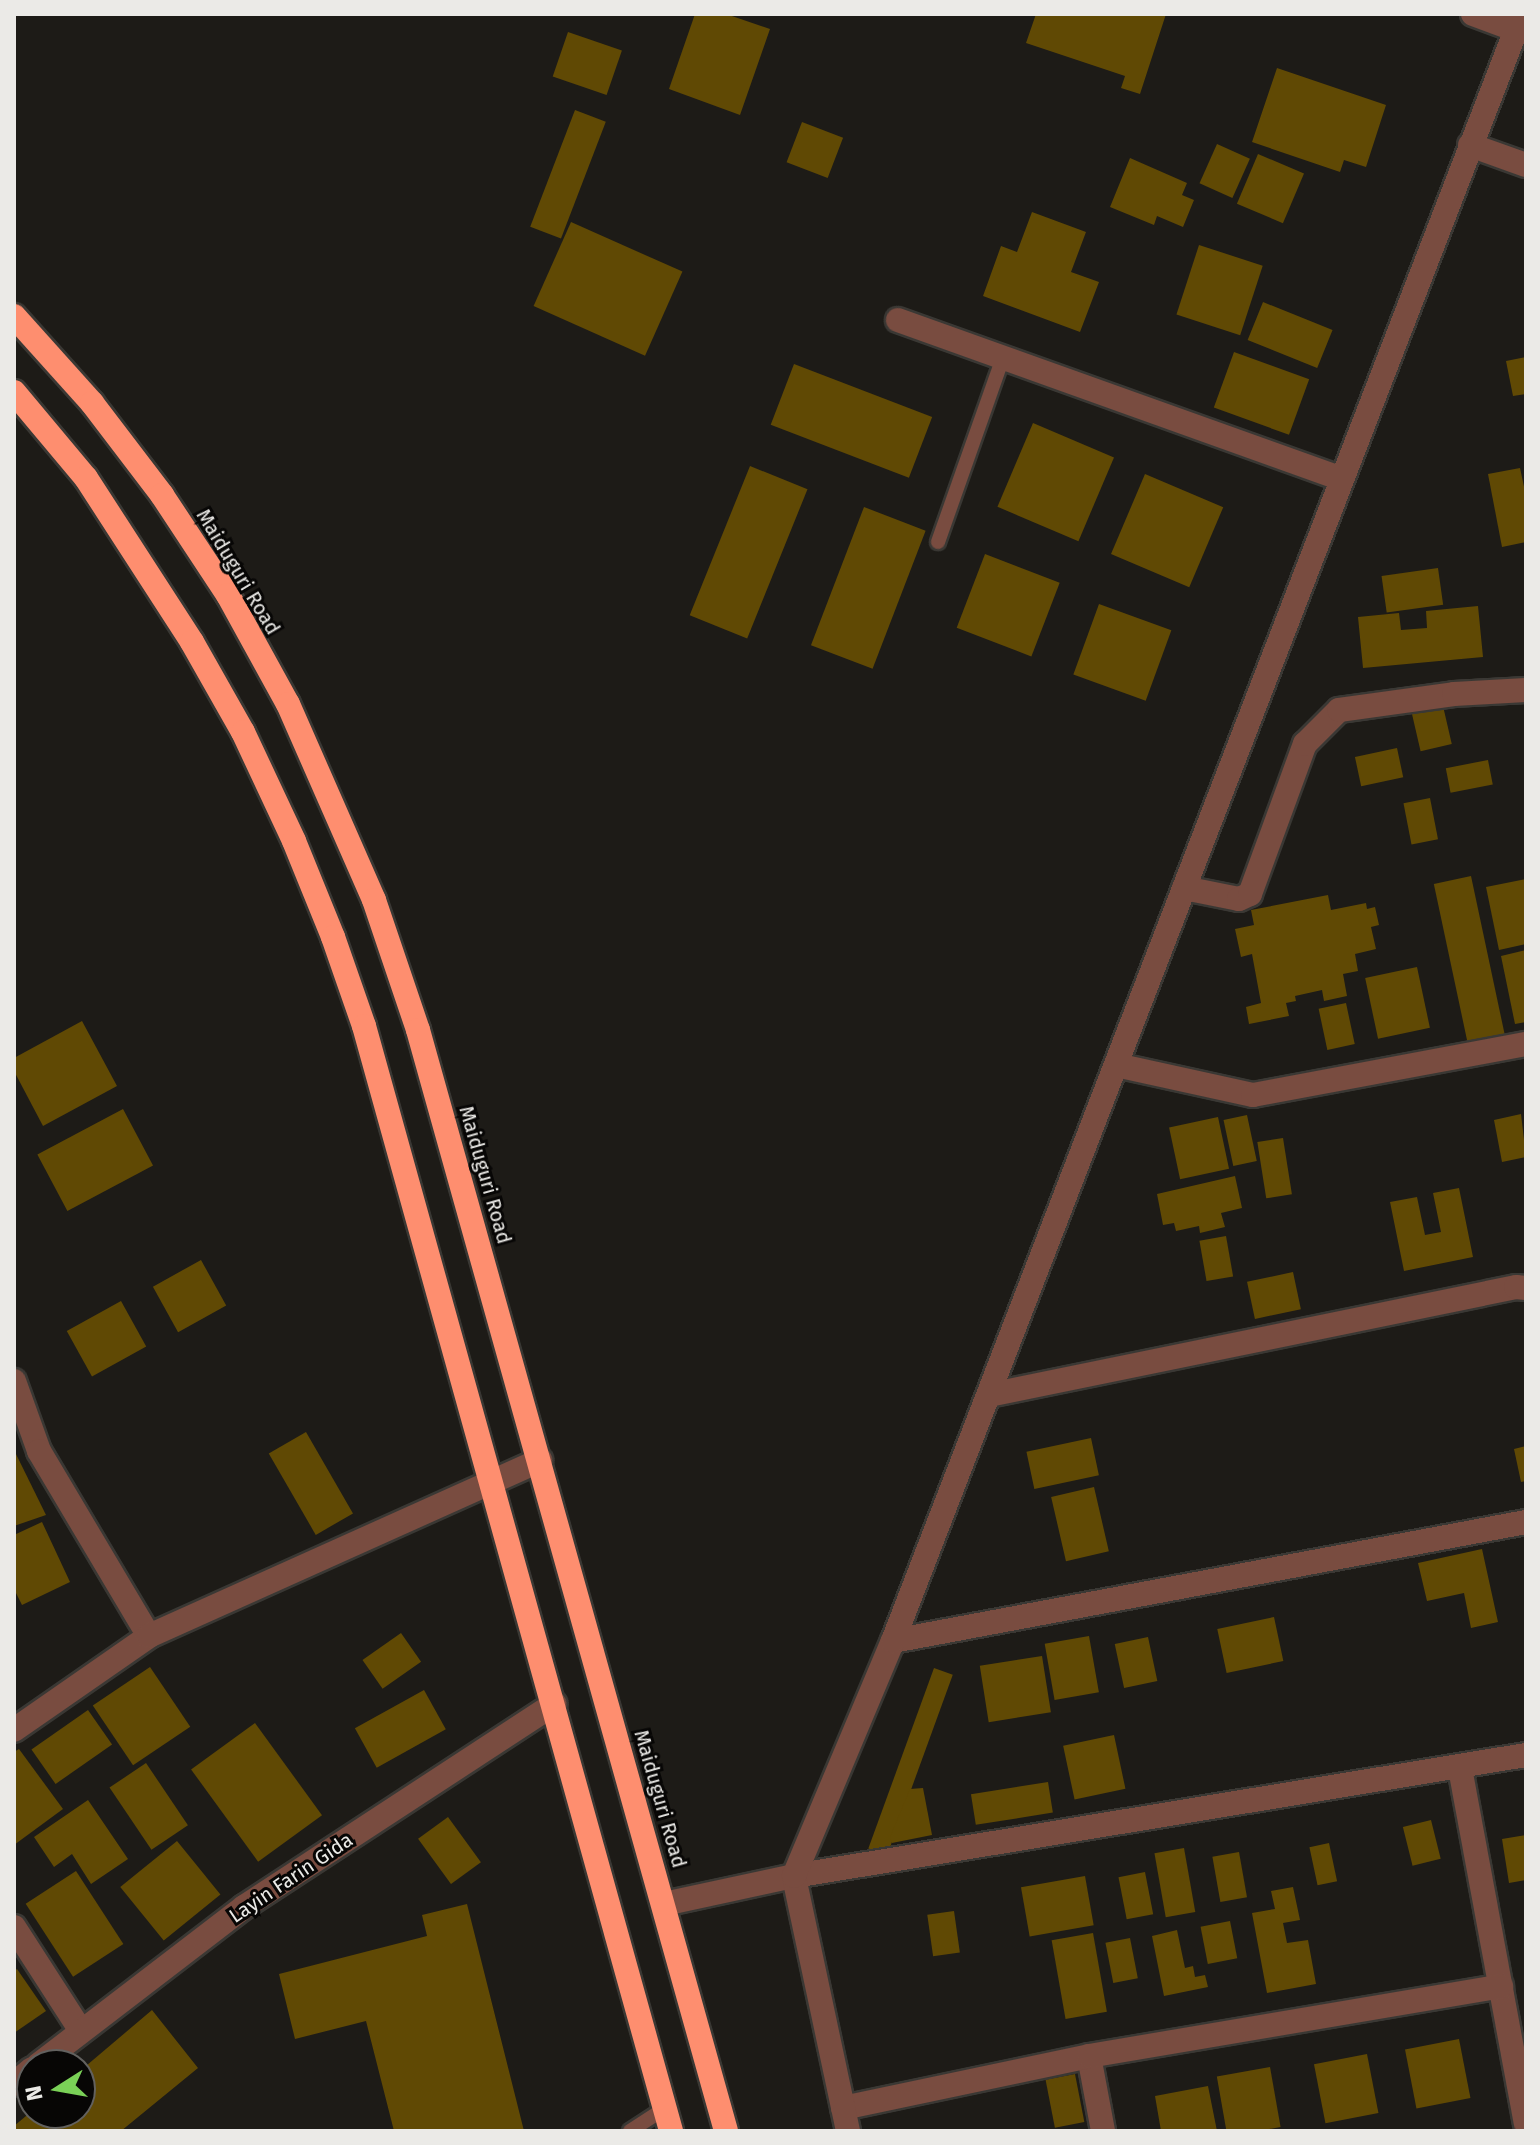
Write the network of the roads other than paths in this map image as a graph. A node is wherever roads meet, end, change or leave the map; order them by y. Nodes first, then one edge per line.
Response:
1 (1473, 14) edge
2 (1519, 22) edge
3 (1470, 145) junction
4 (1526, 165) edge
5 (14, 316) edge
6 (898, 320) dead end
7 (1003, 357) junction
8 (14, 392) edge
9 (23, 415) edge
10 (1340, 478) junction
11 (938, 542) dead end
12 (1526, 690) edge
13 (1184, 888) junction
14 (1526, 1044) edge
15 (1116, 1065) junction
16 (1526, 1288) edge
17 (15, 1384) edge
18 (989, 1395) junction
19 (540, 1460) junction
20 (491, 1482) junction
21 (1526, 1522) edge
22 (149, 1636) junction
23 (893, 1641) junction
24 (554, 1704) junction
25 (18, 1720) edge
26 (1526, 1755) edge
27 (1460, 1768) junction
28 (794, 1876) junction
29 (664, 1904) junction
30 (14, 1927) edge
31 (1501, 1986) junction
32 (81, 2031) junction
33 (58, 2049) edge
34 (1089, 2056) junction
35 (668, 2120) edge
36 (846, 2120) edge
37 (1526, 2123) edge
38 (630, 2131) edge
39 (726, 2131) edge
40 (1103, 2131) edge

1 - 2 street
2 - 3 street
3 - 4 street
3 - 10 street
5 - 19 highway, Maiduguri Road
6 - 7 street
7 - 10 street
7 - 11 lane
8 - 9 highway
9 - 20 highway
10 - 13 street
12 - 13 street
13 - 15 street
14 - 15 street
15 - 18 street
16 - 18 street
17 - 22 street
18 - 23 street
19 - 20 street
19 - 29 highway, Maiduguri Road
20 - 22 street
20 - 24 highway
21 - 23 street
22 - 25 street
23 - 28 street
24 - 32 street, Layin Farin Gida
24 - 35 highway
26 - 27 street
27 - 28 street
27 - 31 street
28 - 29 street
28 - 36 street
29 - 39 highway, Maiduguri Road
30 - 32 street
31 - 34 street
31 - 37 street
32 - 33 street, Layin Farin Gida
34 - 36 street
34 - 40 street
35 - 38 lane

